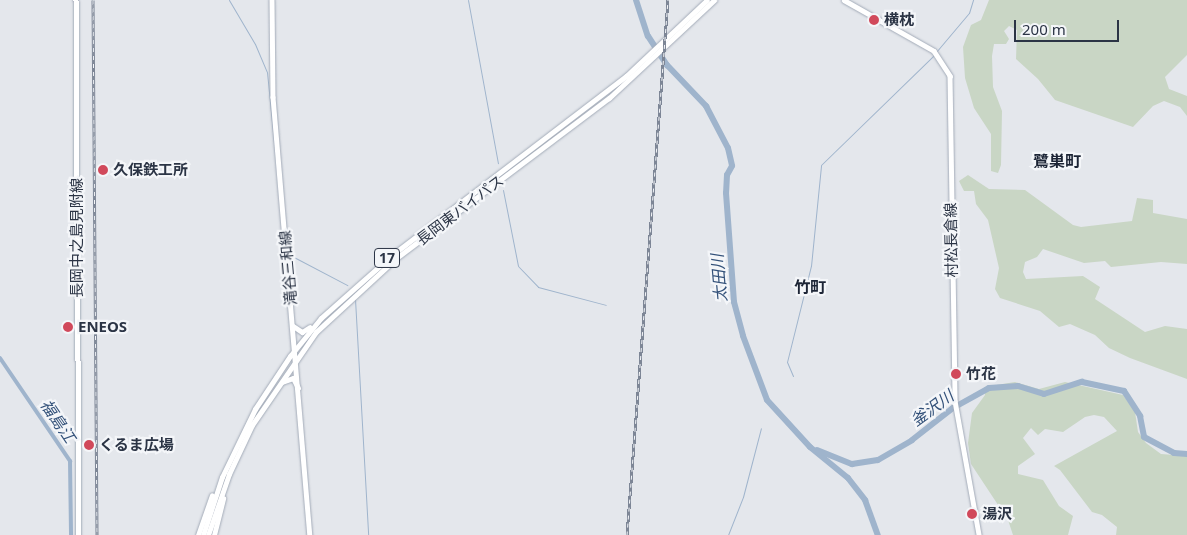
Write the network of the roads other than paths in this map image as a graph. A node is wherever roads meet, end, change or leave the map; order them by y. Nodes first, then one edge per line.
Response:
1 (76, 0) edge
2 (272, 0) edge
3 (707, 0) edge
4 (714, 0) edge
5 (844, 0) edge
6 (677, 33) junction
7 (636, 70) junction
8 (392, 255) junction
9 (292, 326) junction
10 (295, 350) junction
11 (296, 359) junction
12 (298, 388) junction
13 (232, 466) junction
14 (212, 511) junction
15 (79, 535) edge
16 (198, 535) edge
17 (203, 535) edge
18 (208, 535) edge
19 (214, 535) edge
20 (310, 535) edge
21 (979, 535) edge

1 - 15 main road, 長岡中之島見附線
2 - 9 main road, 滝谷三和線
3 - 6 highway, 長岡東バイパス / 17
4 - 6 highway, 長岡東バイパス / 17
5 - 21 main road, 村松長倉線
6 - 7 highway, 長岡東バイパス / 17
7 - 8 highway, 長岡東バイパス / 17
7 - 11 highway, 長岡東バイパス / 17
8 - 9 highway
8 - 10 highway, 長岡東バイパス / 17
9 - 10 main road, 滝谷三和線
10 - 11 main road, 滝谷三和線
10 - 14 highway, 長岡東バイパス / 17
11 - 12 main road, 滝谷三和線
11 - 13 highway, 長岡東バイパス / 17
12 - 13 highway
12 - 20 main road, 滝谷三和線
13 - 14 highway, 長岡東バイパス / 17
14 - 16 highway
14 - 17 highway
14 - 18 highway
14 - 19 highway

